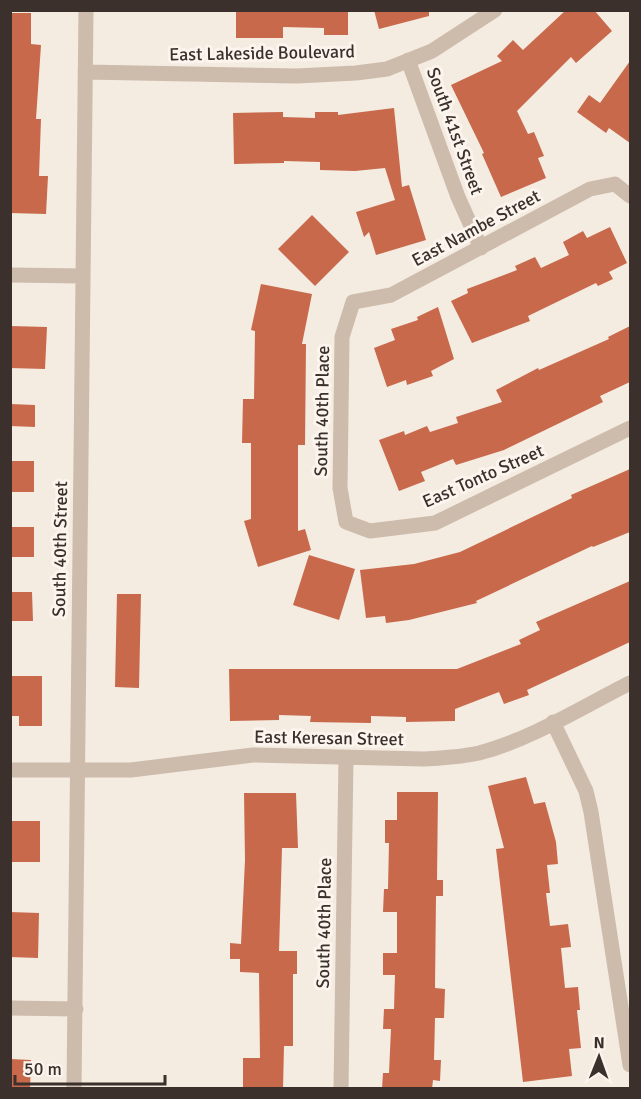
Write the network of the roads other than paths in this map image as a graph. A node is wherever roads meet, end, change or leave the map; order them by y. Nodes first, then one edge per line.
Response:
1 (86, 10) edge
2 (495, 10) edge
3 (408, 60) junction
4 (85, 72) junction
5 (630, 196) edge
6 (481, 248) junction
7 (10, 275) edge
8 (83, 276) junction
9 (353, 302) joint
10 (630, 428) edge
11 (346, 522) joint
12 (630, 683) edge
13 (553, 722) junction
14 (346, 758) junction
15 (10, 770) edge
16 (77, 771) junction
17 (10, 1008) edge
18 (76, 1009) junction
19 (630, 1065) edge
20 (74, 1089) edge
21 (341, 1089) edge

1 - 4 street, South 40th Street
2 - 3 street, East Lakeside Boulevard
3 - 4 street, East Lakeside Boulevard
3 - 6 street, South 41st Street
4 - 8 street, South 40th Street
5 - 6 street, East Nambe Street
6 - 9 street, East Nambe Street
7 - 8 street
8 - 16 street, South 40th Street
9 - 11 street, South 40th Place
10 - 11 street, East Tonto Street
12 - 13 street, East Keresan Street
13 - 14 street, East Keresan Street
13 - 19 street
14 - 16 street, East Keresan Street
14 - 21 street, South 40th Place
15 - 16 street, East Keresan Street
16 - 18 street, South 40th Street
17 - 18 street
18 - 20 street, South 40th Street

